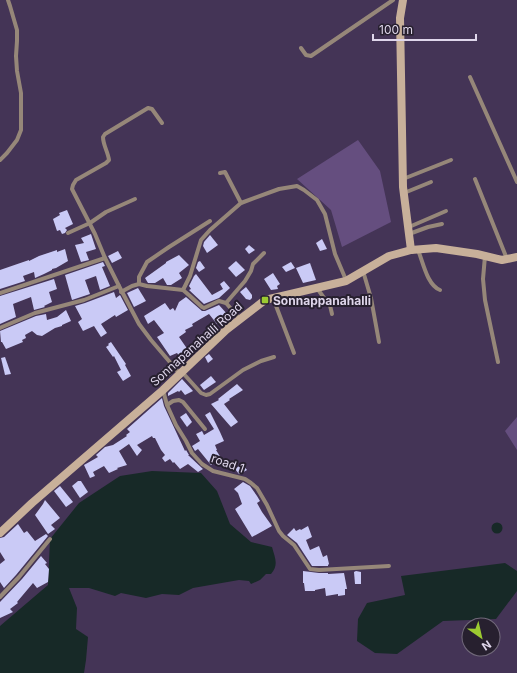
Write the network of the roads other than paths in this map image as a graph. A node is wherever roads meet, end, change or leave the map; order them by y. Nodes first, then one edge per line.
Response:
1 (8, 0) edge
2 (393, 0) edge
3 (403, 0) edge
4 (301, 48) dead end
5 (470, 77) dead end
6 (162, 123) dead end
7 (0, 160) edge
8 (451, 160) dead end
9 (220, 173) dead end
10 (403, 179) junction
11 (475, 179) dead end
12 (431, 182) dead end
13 (517, 182) edge
14 (404, 192) junction
15 (135, 199) dead end
16 (241, 203) junction
17 (446, 211) dead end
18 (210, 221) dead end
19 (90, 223) junction
20 (442, 224) dead end
21 (409, 231) junction
22 (68, 233) dead end
23 (415, 250) junction
24 (264, 253) dead end
25 (485, 256) junction
26 (517, 257) edge
27 (105, 258) junction
28 (507, 259) junction
29 (363, 271) junction
30 (346, 281) junction
31 (139, 284) junction
32 (119, 286) junction
33 (317, 288) junction
34 (183, 290) junction
35 (440, 290) dead end
36 (121, 292) junction
37 (0, 293) edge
38 (272, 298) junction
39 (226, 303) junction
40 (332, 314) dead end
41 (240, 319) junction
42 (0, 328) edge
43 (379, 342) dead end
44 (294, 353) dead end
45 (274, 358) dead end
46 (498, 362) dead end
47 (181, 373) junction
48 (163, 390) junction
49 (167, 404) junction
50 (205, 429) dead end
51 (0, 533) edge
52 (50, 539) dead end
53 (389, 566) dead end
54 (1, 594) edge

1 - 7 street
2 - 4 street
3 - 10 street
5 - 13 street
6 - 19 street
8 - 10 street
9 - 16 street
10 - 14 street
11 - 28 street
12 - 14 street
14 - 21 street
15 - 19 street
16 - 30 street
16 - 34 street
17 - 21 street
18 - 31 street
19 - 22 street
19 - 27 street
20 - 21 street
21 - 23 street
23 - 25 street, Sonnapanahalli Road
23 - 29 street, Sonnapanahalli Road
23 - 35 street
24 - 39 street
25 - 28 street, Sonnapanahalli Road
25 - 46 street
26 - 28 street, Sonnapanahalli Road
27 - 32 street
27 - 37 street
29 - 30 street, Sonnapanahalli Road
29 - 43 street
30 - 33 street, Sonnapanahalli Road
31 - 34 street
31 - 36 street
32 - 36 street
32 - 42 street
33 - 38 street, Sonnapanahalli Road
33 - 40 street
34 - 39 street
36 - 47 street
38 - 41 street, Sonnapanahalli Road
38 - 44 street
39 - 41 street
41 - 47 street, Sonnapanahalli Road
45 - 47 street
47 - 48 street, Sonnapanahalli Road
48 - 49 street, road 1
48 - 51 street, Sonnapanahalli Road
49 - 50 street
49 - 53 street, road 1
52 - 54 street

